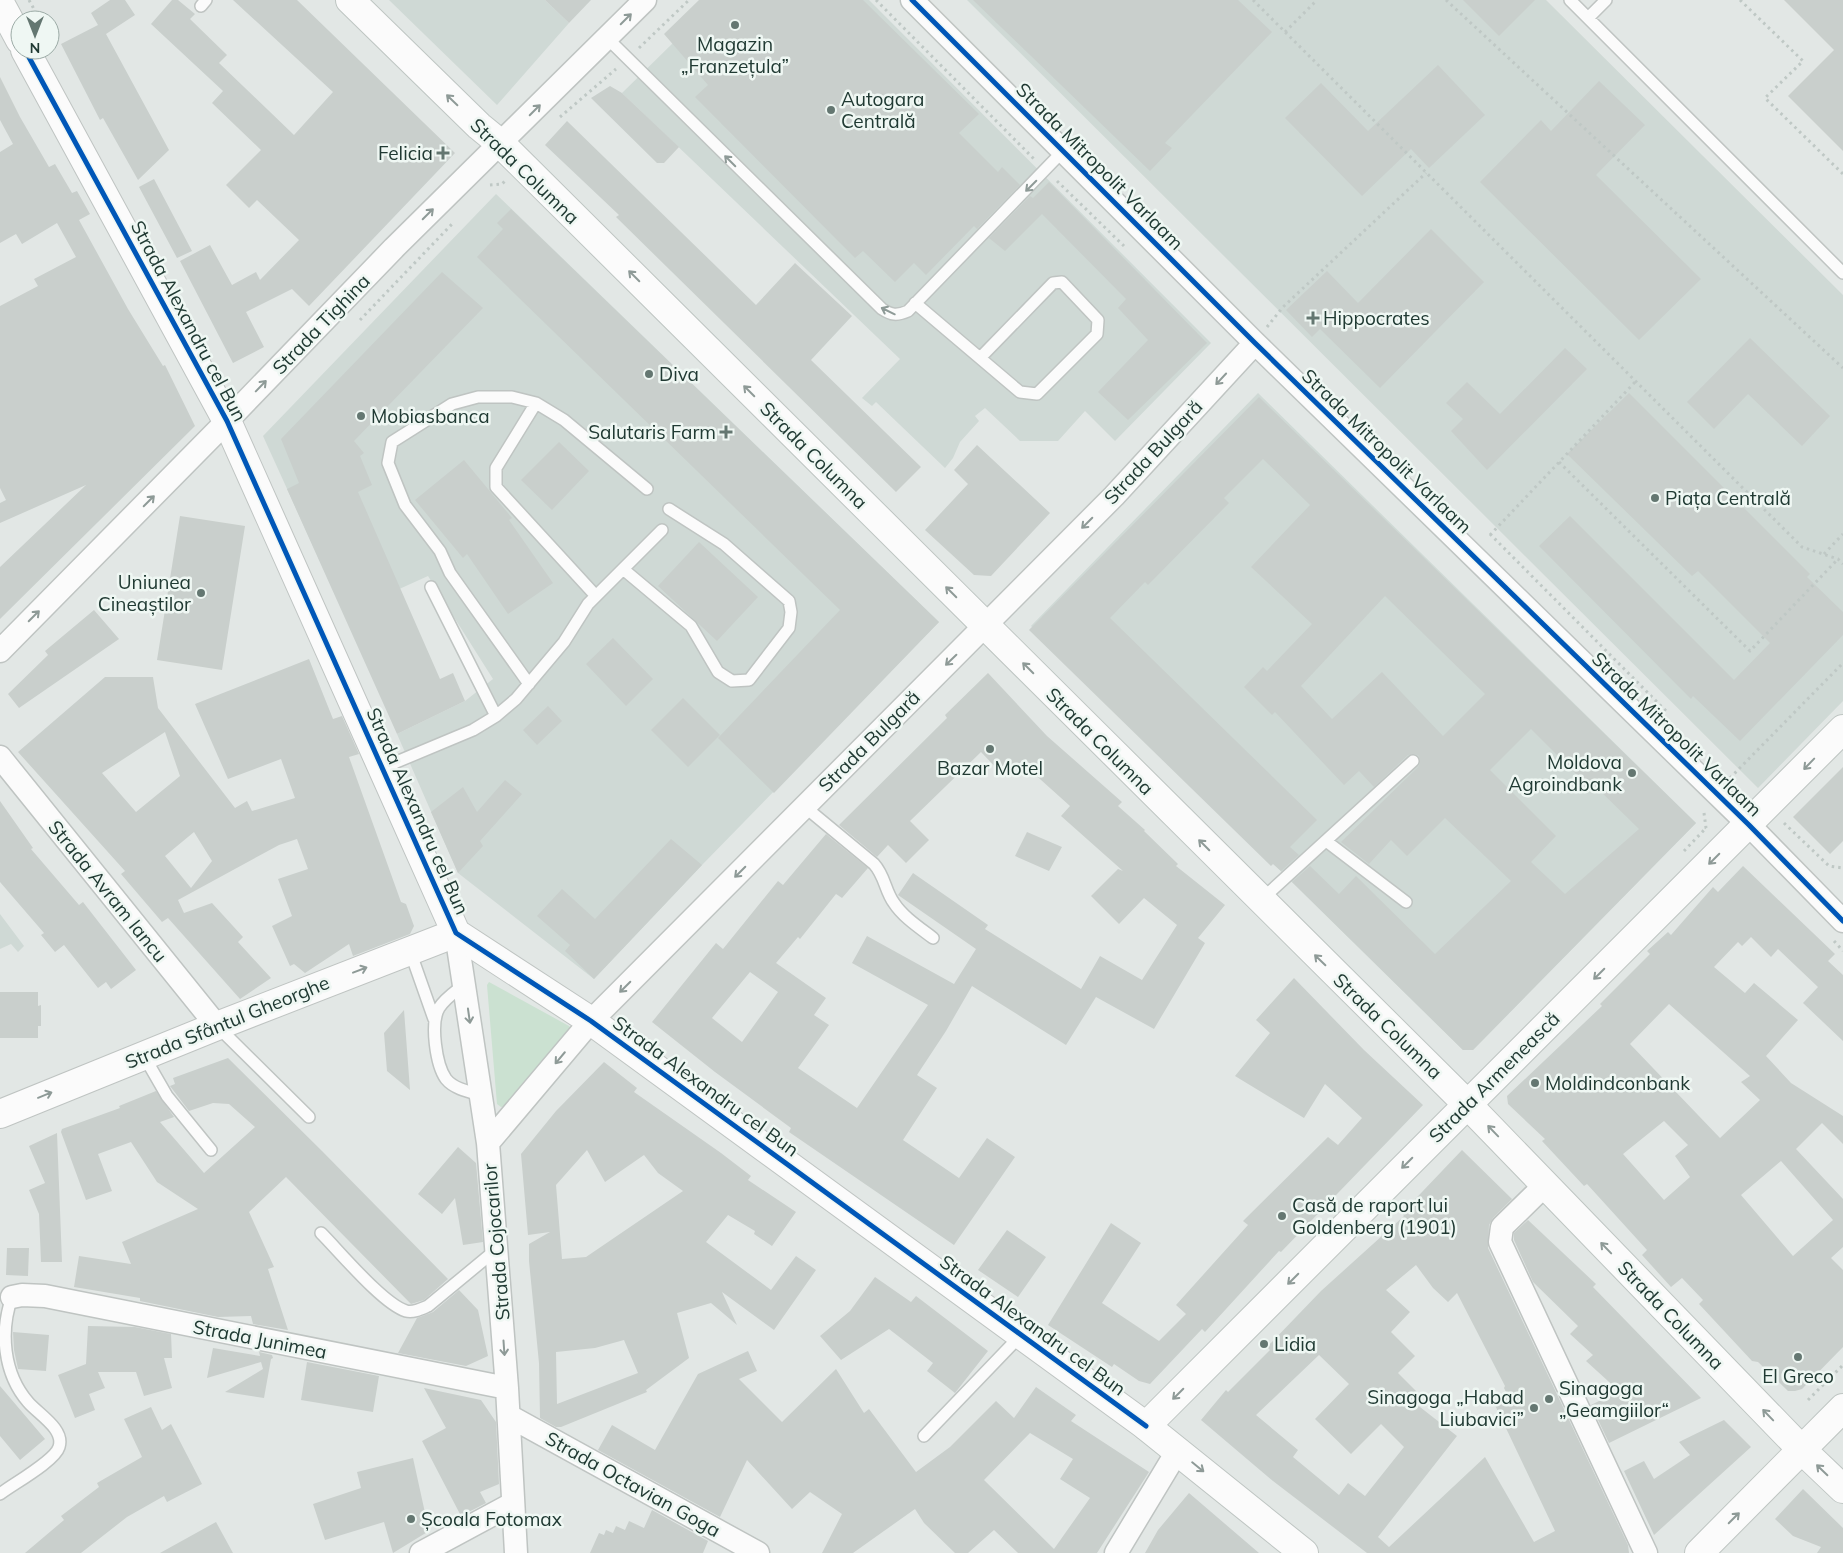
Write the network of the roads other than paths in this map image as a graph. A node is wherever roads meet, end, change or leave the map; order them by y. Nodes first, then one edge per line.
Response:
1 (350, 0) edge
2 (645, 0) edge
3 (912, 0) edge
4 (1570, 0) edge
5 (1606, 0) edge
6 (0, 3) edge
7 (1588, 18) junction
8 (10, 22) edge
9 (607, 38) junction
10 (30, 60) edge
11 (501, 144) junction
12 (1064, 150) junction
13 (1843, 273) edge
14 (915, 303) junction
15 (1254, 343) junction
16 (980, 358) junction
17 (536, 403) junction
18 (227, 421) junction
19 (647, 489) dead end
20 (669, 509) dead end
21 (662, 530) dead end
22 (623, 569) junction
23 (431, 587) dead end
24 (596, 596) junction
25 (986, 626) junction
26 (0, 651) edge
27 (529, 684) junction
28 (496, 716) junction
29 (1843, 729) edge
30 (0, 757) edge
31 (1413, 761) dead end
32 (382, 768) junction
33 (804, 807) junction
34 (1758, 816) junction
35 (1326, 841) junction
36 (1260, 901) junction
37 (1406, 902) dead end
38 (1843, 921) edge
39 (456, 933) junction
40 (933, 938) dead end
41 (410, 950) junction
42 (465, 984) junction
43 (434, 1019) junction
44 (591, 1021) junction
45 (216, 1026) junction
46 (144, 1055) junction
47 (481, 1095) junction
48 (1467, 1104) junction
49 (0, 1114) edge
50 (309, 1117) dead end
51 (488, 1143) junction
52 (211, 1150) dead end
53 (1545, 1185) junction
54 (321, 1233) dead end
55 (496, 1249) junction
56 (12, 1297) joint
57 (1021, 1334) junction
58 (507, 1388) junction
59 (1843, 1408) edge
60 (509, 1416) junction
61 (1146, 1426) junction
62 (924, 1436) dead end
63 (1178, 1450) junction
64 (1802, 1450) junction
65 (1843, 1489) edge
66 (0, 1494) edge
67 (512, 1504) junction
68 (422, 1553) edge
69 (516, 1553) edge
70 (758, 1553) edge
71 (1116, 1553) edge
72 (1304, 1553) edge
73 (1646, 1553) edge
74 (1699, 1553) edge

11 -> 1 main road, Strada Columna
9 -> 2 street, Strada Tighina
3 - 12 street, Strada Mitropolit Varlaam
4 - 7 lane
5 - 7 lane
6 - 8 main road
7 - 13 lane
11 -> 9 street, Strada Tighina
14 -> 9 lane
10 - 18 main road, Strada Alexandru cel Bun
18 -> 11 street, Strada Tighina
25 -> 11 main road, Strada Columna
12 -> 14 lane
12 - 15 street, Strada Mitropolit Varlaam
14 - 16 lane
15 -> 25 street, Strada Bulgară
15 - 34 street, Strada Mitropolit Varlaam
16 - 16 lane
17 - 19 lane
17 - 24 lane
17 - 27 lane
26 -> 18 street, Strada Tighina
18 - 32 main road, Strada Alexandru cel Bun
20 - 22 lane
21 - 22 lane
22 - 24 lane
23 - 28 lane
24 - 27 lane
25 -> 33 street, Strada Bulgară
36 -> 25 main road, Strada Columna
27 - 28 lane
28 - 32 lane
29 -> 34 main road, Strada Armenească
30 - 45 street, Strada Avram Iancu
31 - 35 lane
32 - 39 main road, Strada Alexandru cel Bun
33 - 40 lane
33 -> 44 street, Strada Bulgară
34 - 38 street, Strada Mitropolit Varlaam
34 -> 48 main road, Strada Armenească
35 - 36 lane
35 - 37 lane
48 -> 36 main road, Strada Columna
39 - 41 main road, Strada Sfântul Gheorghe
39 - 42 street, Strada Cojocarilor
39 - 44 main road, Strada Alexandru cel Bun
41 - 43 lane
45 -> 41 main road, Strada Sfântul Gheorghe
42 - 43 lane
42 -> 47 street, Strada Cojocarilor
43 - 47 lane
44 -> 51 street, Strada Bulgară
44 - 57 main road, Strada Alexandru cel Bun
45 - 46 main road, Strada Sfântul Gheorghe
45 - 50 lane
49 -> 46 main road, Strada Sfântul Gheorghe
46 - 52 lane
47 - 51 street, Strada Cojocarilor
53 -> 48 main road, Strada Columna
48 -> 61 main road, Strada Armenească
51 - 55 street, Strada Cojocarilor
64 -> 53 main road, Strada Columna
53 - 73 street
54 - 55 lane
55 -> 58 street, Strada Cojocarilor
56 - 58 street, Strada Junimea
56 - 66 lane
57 - 61 main road, Strada Alexandru cel Bun
57 - 62 lane
58 - 60 street, Strada Cojocarilor
59 - 64 main road
60 - 67 street, Strada Cojocarilor
60 - 70 street, Strada Octavian Goga
61 - 63 main road, Strada Alexandru cel Bun
63 - 71 street
63 -> 72 main road, Strada Alexandru cel Bun
65 -> 64 main road, Strada Columna
74 -> 64 main road
67 - 68 street
67 - 69 street, Strada Cojocarilor

